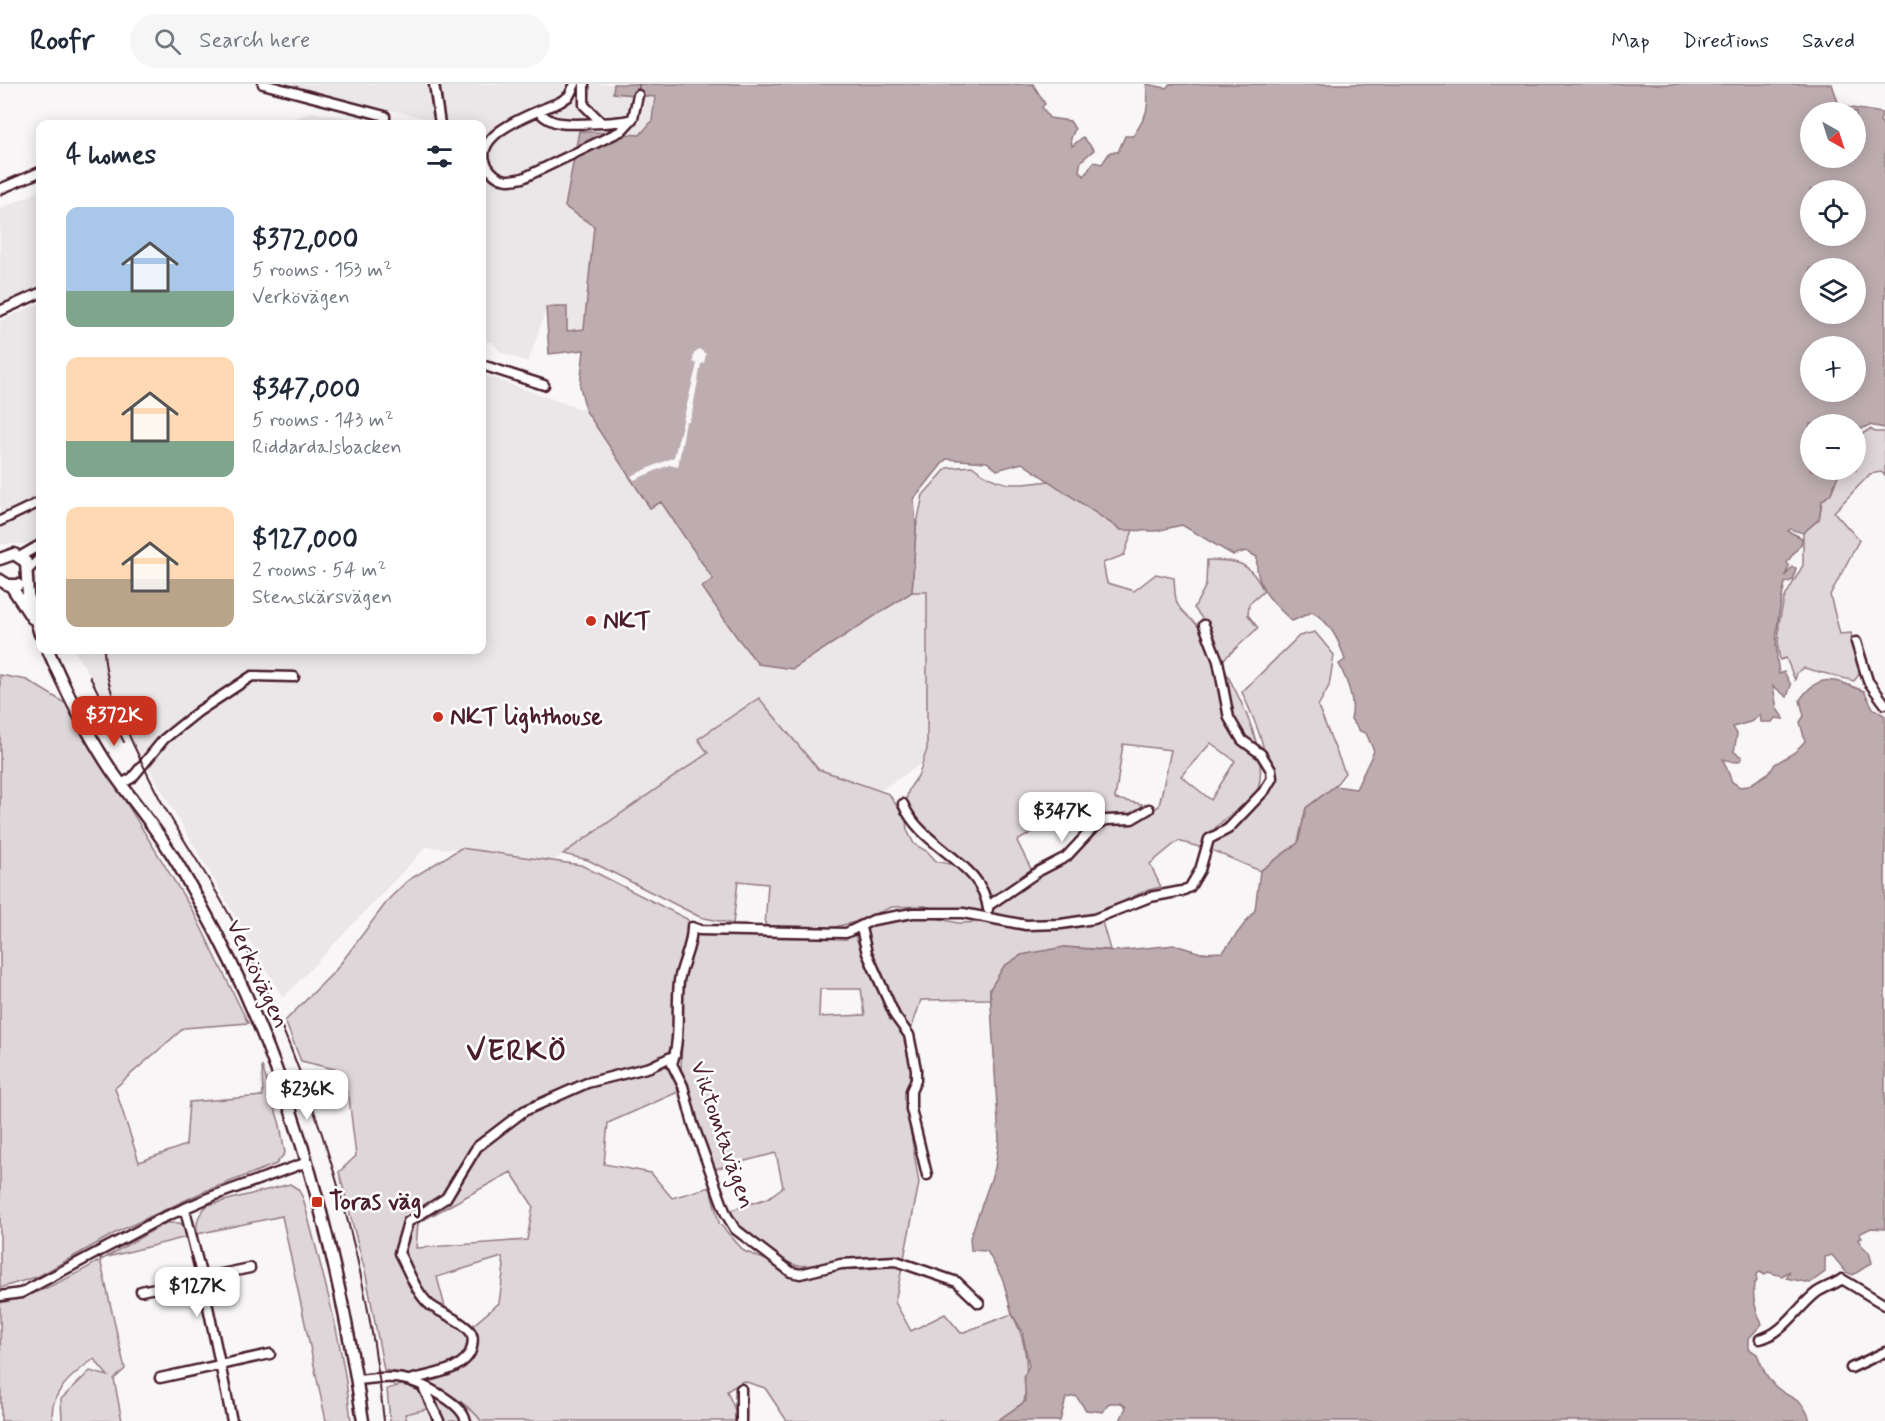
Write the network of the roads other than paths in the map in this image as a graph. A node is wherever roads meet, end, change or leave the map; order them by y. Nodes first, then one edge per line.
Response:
1 (263, 84) edge
2 (434, 84) edge
3 (575, 84) edge
4 (584, 84) edge
5 (638, 95) dead end
6 (539, 112) junction
7 (633, 118) junction
8 (385, 120) edge
9 (439, 120) edge
10 (601, 121) junction
11 (486, 145) edge
12 (486, 162) edge
13 (36, 174) edge
14 (0, 189) edge
15 (36, 295) edge
16 (0, 311) edge
17 (486, 366) edge
18 (544, 385) dead end
19 (36, 504) edge
20 (0, 521) edge
21 (36, 547) edge
22 (21, 556) junction
23 (1, 558) edge
24 (36, 563) edge
25 (27, 574) junction
26 (4, 585) edge
27 (35, 622) joint
28 (1204, 625) dead end
29 (1856, 642) dead end
30 (50, 654) edge
31 (294, 677) dead end
32 (1885, 704) edge
33 (121, 784) junction
34 (903, 804) dead end
35 (1149, 809) dead end
36 (988, 906) junction
37 (990, 918) junction
38 (861, 928) junction
39 (675, 1055) junction
40 (305, 1162) junction
41 (927, 1176) dead end
42 (185, 1210) junction
43 (250, 1268) dead end
44 (202, 1278) junction
45 (141, 1291) dead end
46 (0, 1296) edge
47 (980, 1303) dead end
48 (1885, 1305) edge
49 (1760, 1339) dead end
50 (1885, 1352) edge
51 (270, 1354) dead end
52 (220, 1365) junction
53 (1851, 1368) dead end
54 (160, 1378) dead end
55 (357, 1380) junction
56 (410, 1380) junction
57 (422, 1386) junction
58 (741, 1389) dead end
59 (232, 1421) edge
60 (363, 1421) edge
61 (439, 1421) edge
62 (466, 1421) edge
63 (741, 1421) edge

1 - 8 street
2 - 9 street
3 - 6 street
4 - 10 street
5 - 7 street
6 - 10 street
6 - 11 street
7 - 10 street
7 - 12 street
13 - 14 street
15 - 16 street
17 - 18 street
19 - 20 street
21 - 22 street
22 - 23 main road
22 - 25 main road
24 - 25 street
25 - 26 main road
25 - 27 main road
26 - 27 main road
28 - 37 street
29 - 32 street
30 - 33 main road, Verkövägen
31 - 33 street
33 - 40 main road, Verkövägen
34 - 36 street
35 - 36 street
36 - 37 street
37 - 38 street
38 - 39 street, Viktomtavägen
38 - 41 street
39 - 47 street, Viktomtavägen
39 - 56 street
40 - 42 street
40 - 55 main road, Verkövägen
42 - 44 street
42 - 46 street
43 - 44 street
44 - 45 street
44 - 52 street
48 - 49 street
50 - 53 street
51 - 52 street
52 - 54 street
52 - 59 street
55 - 56 street
55 - 60 main road, Verkövägen
56 - 57 street
57 - 61 street
57 - 62 street
58 - 63 street

